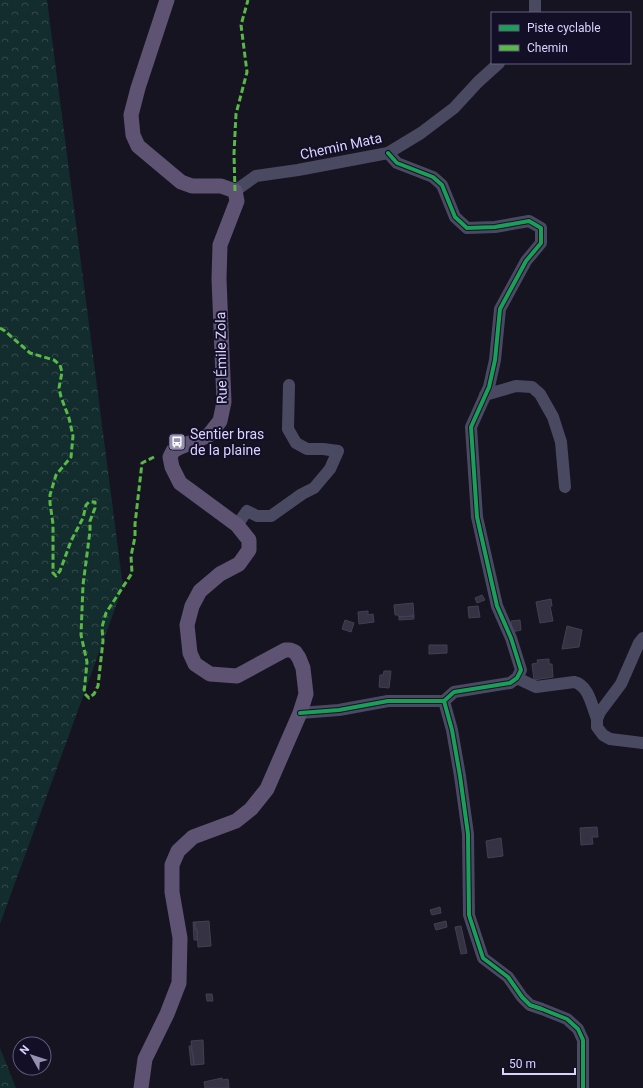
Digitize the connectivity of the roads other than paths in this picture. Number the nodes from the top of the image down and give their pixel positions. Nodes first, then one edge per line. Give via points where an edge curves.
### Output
1 (167, 0) edge
2 (535, 0) edge
3 (535, 12) edge
4 (498, 64) edge
5 (388, 153) junction
6 (235, 191) junction
7 (289, 385) dead end
8 (485, 395) junction
9 (565, 487) dead end
10 (237, 525) junction
11 (643, 638) edge
12 (517, 678) junction
13 (444, 701) junction
14 (300, 713) junction
15 (597, 719) junction
16 (643, 743) edge
17 (141, 1088) edge
18 (583, 1088) edge

1 - 6 main road via 131,115 133,134 138,146 181,182 192,186 221,186
2 - 3 street
4 - 5 street, Chemin Mata via 454,108 421,133
5 - 6 street, Chemin Mata via 256,176
5 - 8 street via 397,163 433,177 442,185 455,217 466,228 495,227 529,221 541,228 541,243 526,261 500,309 495,360
6 - 10 main road, Rue Émile Zola via 237,201 220,245 224,402 220,421 209,435 178,448 170,457 180,483
7 - 10 street via 288,429 296,443 307,449 338,451 330,469 314,488 271,516 257,516 247,511
8 - 9 street via 516,386 532,387 540,394 553,417 561,442
8 - 12 street via 472,427 477,517 498,606 521,670
10 - 14 main road, Rue Émile Zola via 249,540 249,550 239,564 220,574 200,591 192,606 187,625 190,653 195,664 210,674 237,676 285,650 295,652 303,668 306,694
11 - 15 street via 621,684
12 - 13 street via 510,683 454,692
12 - 15 street via 536,687 578,683 584,688
13 - 14 street via 388,701 338,710
13 - 18 street via 458,761 468,834 469,915 483,958 508,977 530,1005 567,1019 578,1029 583,1040
14 - 17 main road, Rue Émile Zola via 267,790 251,809 236,821 193,837 178,851 172,865 172,892 180,938 179,983 145,1059
15 - 16 street via 597,727 610,739

